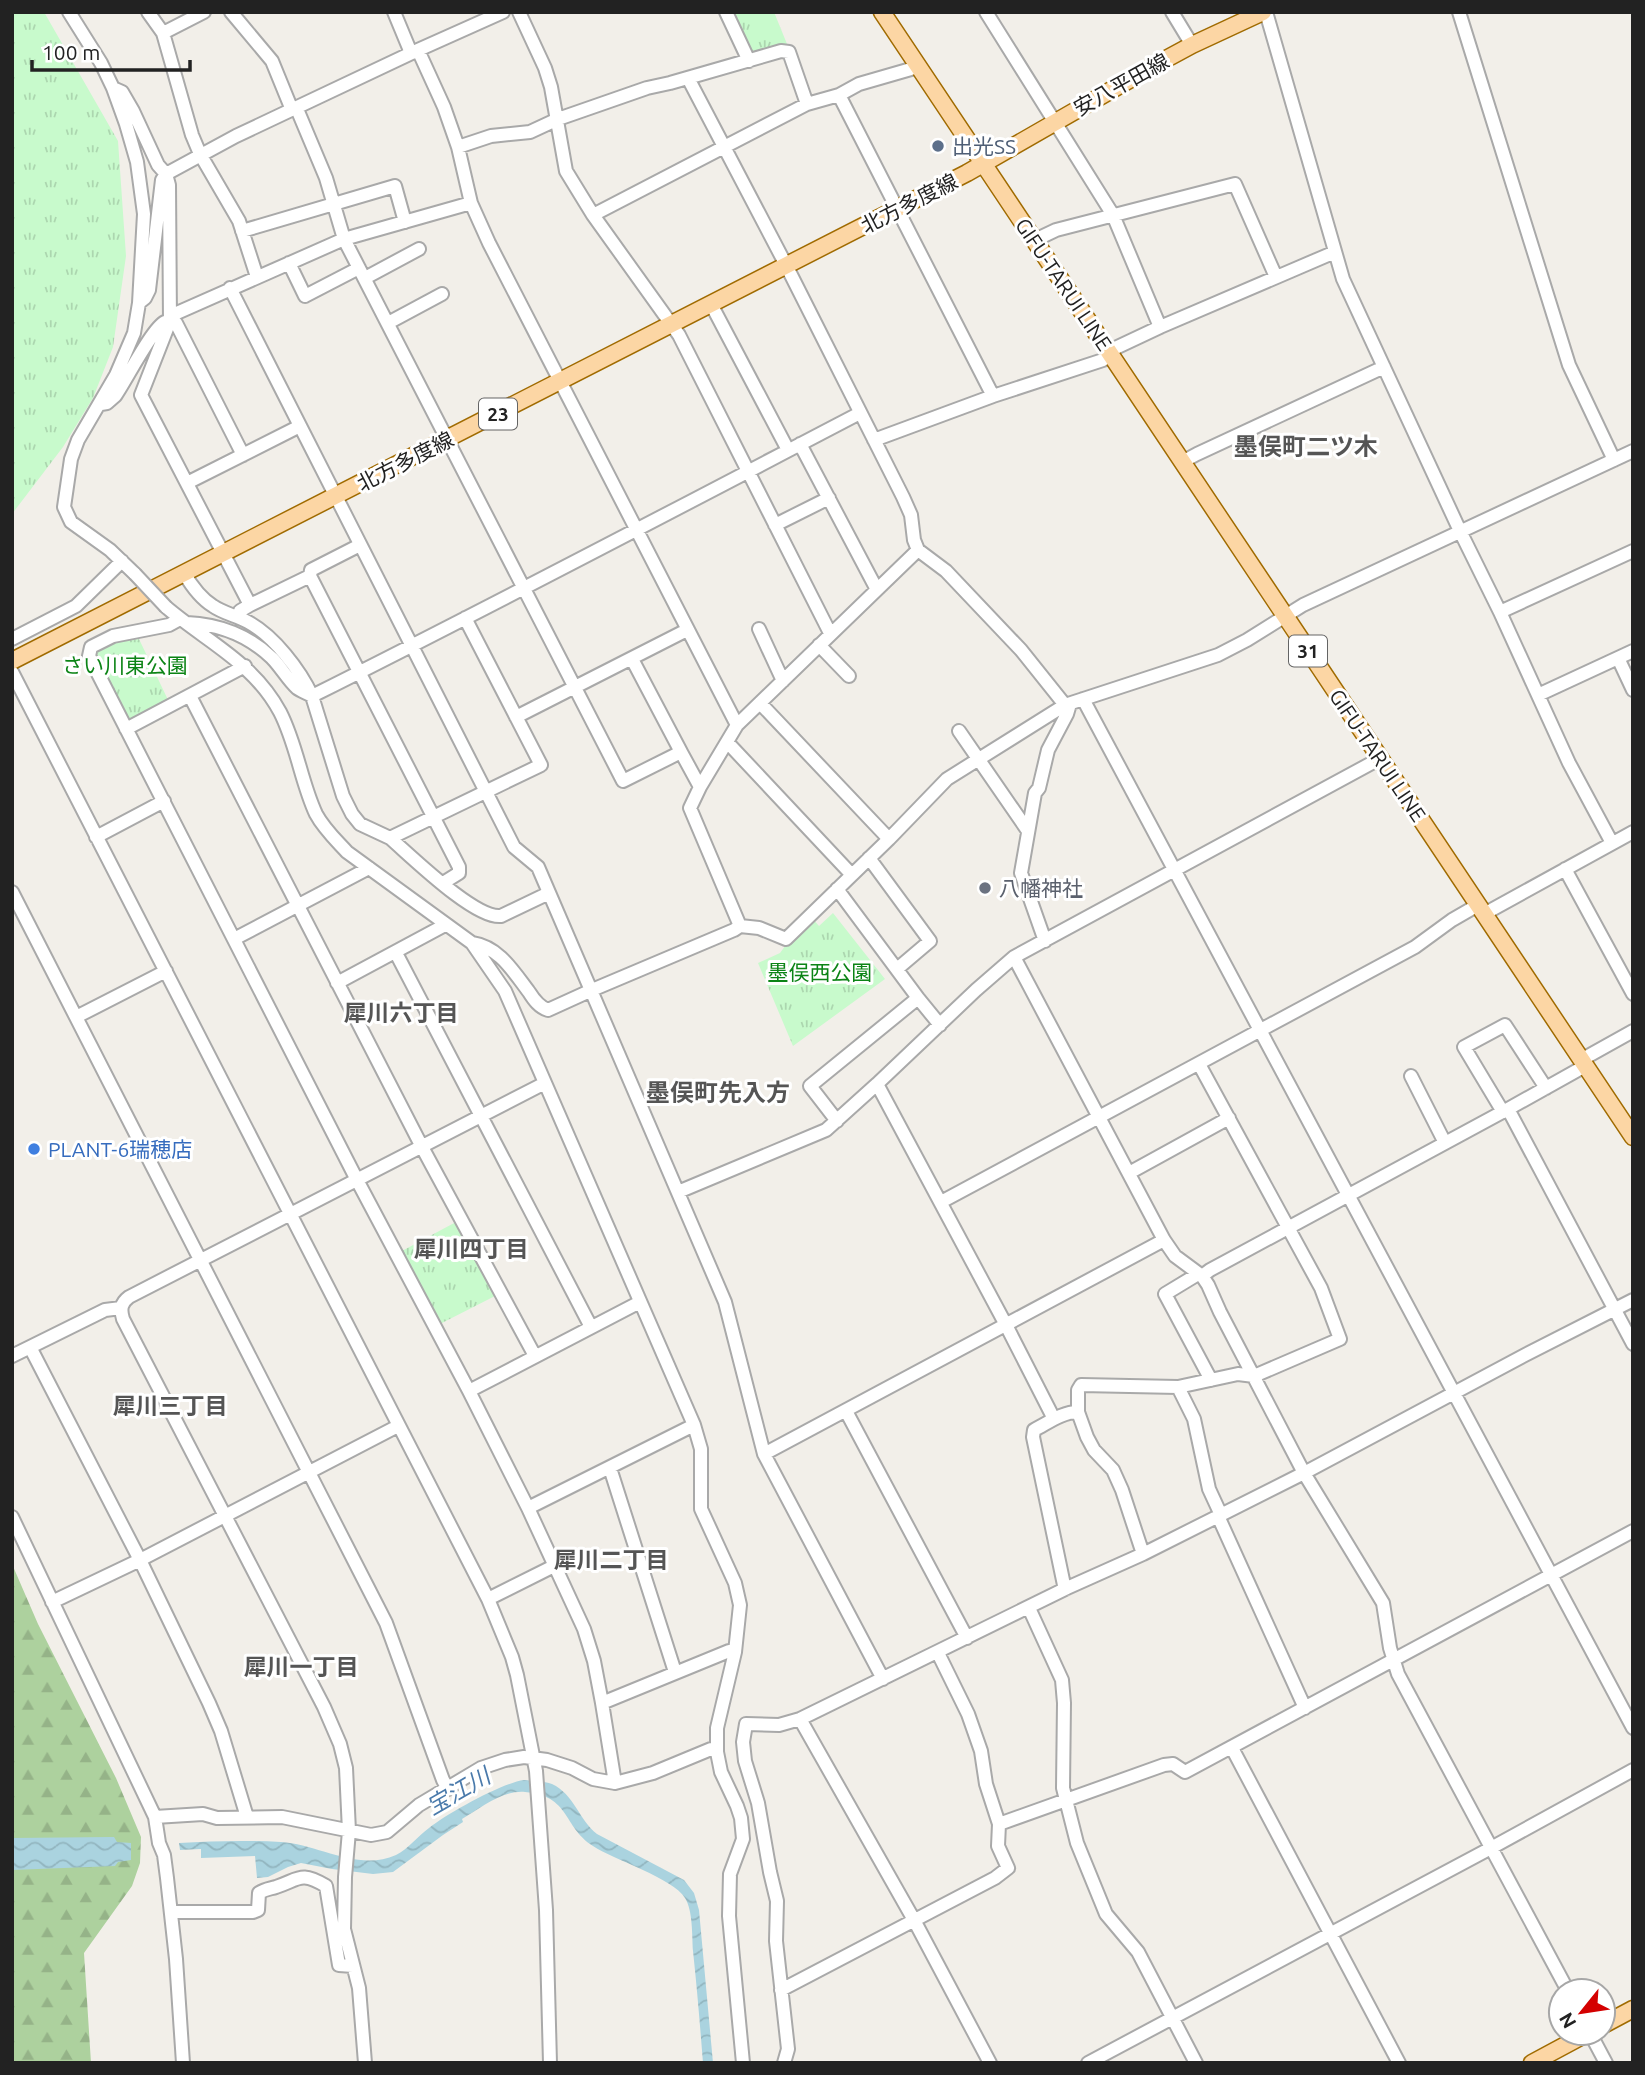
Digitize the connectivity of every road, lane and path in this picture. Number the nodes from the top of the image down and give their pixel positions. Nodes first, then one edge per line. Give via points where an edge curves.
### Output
1 (69, 12) edge
2 (148, 12) edge
3 (204, 12) edge
4 (231, 12) edge
5 (394, 12) edge
6 (503, 12) edge
7 (519, 12) edge
8 (726, 12) edge
9 (986, 12) edge
10 (1172, 12) edge
11 (1265, 12) edge
12 (1459, 12) edge
13 (883, 13) edge
14 (163, 33) junction
15 (1192, 45) junction
16 (415, 51) junction
17 (749, 61) junction
18 (918, 66) junction
19 (688, 78) junction
20 (113, 88) junction
21 (839, 94) junction
22 (807, 104) junction
23 (295, 109) junction
24 (558, 119) junction
25 (1055, 121) junction
26 (724, 146) junction
27 (458, 147) junction
28 (200, 155) junction
29 (983, 165) junction
30 (166, 174) junction
31 (471, 203) junction
32 (333, 205) junction
33 (898, 209) junction
34 (593, 215) junction
35 (1112, 215) junction
36 (405, 222) junction
37 (242, 231) junction
38 (344, 239) junction
39 (1035, 240) junction
40 (419, 249) dead end
41 (1335, 252) junction
42 (289, 263) junction
43 (787, 267) junction
44 (362, 273) junction
45 (257, 276) junction
46 (1276, 277) junction
47 (230, 288) junction
48 (442, 295) dead end
49 (139, 303) junction
50 (711, 304) junction
51 (170, 318) junction
52 (388, 323) junction
53 (671, 324) junction
54 (1160, 327) junction
55 (1110, 353) junction
56 (1384, 367) junction
57 (561, 382) junction
58 (993, 396) junction
59 (99, 404) junction
60 (860, 413) junction
61 (300, 426) junction
62 (448, 440) junction
63 (874, 440) junction
64 (794, 447) junction
65 (1633, 451) edge
66 (243, 455) junction
67 (1614, 460) junction
68 (1182, 462) junction
69 (748, 471) junction
70 (187, 483) junction
71 (335, 496) junction
72 (829, 498) junction
73 (775, 525) junction
74 (636, 529) junction
75 (1460, 531) junction
76 (360, 545) junction
77 (918, 550) junction
78 (1633, 551) edge
79 (223, 555) junction
80 (122, 561) junction
81 (184, 573) junction
82 (310, 576) junction
83 (524, 587) junction
84 (878, 589) junction
85 (250, 605) junction
86 (1500, 612) junction
87 (1284, 616) junction
88 (239, 618) junction
89 (465, 618) junction
90 (183, 621) junction
91 (759, 629) dead end
92 (687, 630) junction
93 (830, 634) junction
94 (12, 639) edge
95 (819, 645) junction
96 (412, 646) junction
97 (1633, 651) edge
98 (1618, 658) junction
99 (632, 659) junction
100 (12, 661) edge
101 (245, 666) junction
102 (12, 672) edge
103 (359, 672) junction
104 (849, 676) dead end
105 (783, 681) junction
106 (575, 686) junction
107 (1633, 690) edge
108 (190, 695) junction
109 (1538, 695) junction
110 (312, 696) junction
111 (1083, 699) junction
112 (760, 703) junction
113 (1067, 705) junction
114 (516, 716) junction
115 (737, 725) junction
116 (126, 729) junction
117 (959, 732) dead end
118 (728, 743) junction
119 (681, 752) junction
120 (1381, 758) junction
121 (978, 759) junction
122 (701, 787) junction
123 (486, 793) junction
124 (164, 801) junction
125 (434, 818) junction
126 (1028, 831) junction
127 (1633, 832) edge
128 (96, 837) junction
129 (390, 838) junction
130 (889, 839) junction
131 (1612, 844) junction
132 (869, 858) junction
133 (369, 868) junction
134 (1565, 870) junction
135 (1176, 871) junction
136 (852, 875) junction
137 (443, 883) junction
138 (838, 889) junction
139 (12, 892) edge
140 (549, 893) junction
141 (298, 906) junction
142 (1481, 909) junction
143 (446, 925) junction
144 (740, 926) junction
145 (234, 939) junction
146 (1045, 941) junction
147 (472, 943) junction
148 (396, 953) junction
149 (1014, 957) junction
150 (897, 969) junction
151 (166, 971) junction
152 (337, 983) junction
153 (592, 990) junction
154 (1633, 994) edge
155 (918, 998) junction
156 (76, 1017) junction
157 (940, 1025) junction
158 (1260, 1031) junction
159 (1633, 1031) edge
160 (1583, 1063) junction
161 (1199, 1064) junction
162 (1411, 1076) dead end
163 (545, 1083) junction
164 (877, 1084) junction
165 (1546, 1088) junction
166 (1506, 1111) junction
167 (482, 1116) junction
168 (1099, 1117) junction
169 (1229, 1118) junction
170 (837, 1121) junction
171 (1633, 1137) edge
172 (1445, 1143) junction
173 (422, 1147) junction
174 (1129, 1173) junction
175 (357, 1180) junction
176 (678, 1192) junction
177 (1348, 1195) junction
178 (941, 1202) junction
179 (289, 1215) junction
180 (1289, 1227) junction
181 (1164, 1240) junction
182 (201, 1260) junction
183 (1200, 1275) junction
184 (1633, 1300) edge
185 (640, 1302) junction
186 (121, 1308) junction
187 (1614, 1310) junction
188 (1006, 1325) junction
189 (591, 1327) junction
190 (1633, 1344) edge
191 (30, 1347) junction
192 (12, 1356) edge
193 (535, 1356) junction
194 (1254, 1376) junction
195 (1211, 1380) junction
196 (1178, 1387) junction
197 (469, 1391) junction
198 (1454, 1392) junction
199 (846, 1410) junction
200 (1078, 1412) junction
201 (1054, 1419) junction
202 (694, 1424) junction
203 (398, 1426) junction
204 (764, 1454) junction
205 (610, 1468) junction
206 (309, 1473) junction
207 (1304, 1473) junction
208 (528, 1508) junction
209 (225, 1516) junction
210 (1219, 1516) junction
211 (12, 1517) edge
212 (1633, 1531) edge
213 (1143, 1554) junction
214 (140, 1560) junction
215 (554, 1566) junction
216 (1552, 1575) junction
217 (1067, 1588) junction
218 (488, 1599) junction
219 (52, 1602) junction
220 (1029, 1608) junction
221 (967, 1638) junction
222 (735, 1652) junction
223 (938, 1653) junction
224 (1393, 1662) junction
225 (675, 1672) junction
226 (883, 1679) junction
227 (603, 1703) junction
228 (1305, 1708) junction
229 (800, 1719) junction
230 (1633, 1728) edge
231 (1232, 1748) junction
232 (717, 1752) junction
233 (533, 1758) junction
234 (1633, 1770) edge
235 (615, 1783) junction
236 (448, 1789) junction
237 (1066, 1801) junction
238 (155, 1817) junction
239 (247, 1817) junction
240 (999, 1824) junction
241 (349, 1835) junction
242 (1491, 1848) junction
243 (171, 1912) junction
244 (914, 1920) junction
245 (1330, 1933) junction
246 (353, 1966) junction
247 (1560, 1977) edge
248 (781, 1990) junction
249 (1633, 2009) edge
250 (1172, 2017) junction
251 (1617, 2018) edge
252 (1562, 2047) edge
253 (1597, 2047) edge
254 (183, 2063) edge
255 (365, 2063) edge
256 (550, 2063) edge
257 (743, 2063) edge
258 (784, 2063) edge
259 (990, 2063) edge
260 (1088, 2063) edge
261 (1196, 2063) edge
262 (1399, 2063) edge
263 (1532, 2063) edge
264 (1606, 2063) edge

1 - 20 street
2 - 14 street
3 - 14 street
4 - 23 street via 272,61
5 - 16 street
6 - 16 street
7 - 24 street via 545,68
8 - 17 street
9 - 25 street
10 - 15 street
11 - 15 main road, 安八平田線
11 - 41 street
12 - 67 street via 1569,365
13 - 18 main road, GIFU-TARUI LINE
14 - 28 street
15 - 25 main road, 安八平田線
16 - 23 street
16 - 27 street via 444,107
17 - 19 street
17 - 22 street via 789,52
18 - 21 street
18 - 29 main road, GIFU-TARUI LINE
19 - 24 street
19 - 26 street
20 - 30 street via 122,92
20 - 49 street via 126,124 144,214
21 - 22 street
21 - 33 street
22 - 26 street
23 - 28 street
23 - 32 street
24 - 27 street via 530,132 491,136
24 - 34 street via 564,165
25 - 29 main road, 安八平田線
25 - 35 street
26 - 34 street
26 - 43 street
27 - 31 street
28 - 30 street
28 - 37 street
29 - 33 main road, 北方多度線 / 23
29 - 39 main road, GIFU-TARUI LINE / 31
30 - 49 street via 149,290
30 - 51 street
31 - 36 street
31 - 57 street
32 - 36 street via 395,186
32 - 37 street
32 - 38 street
33 - 43 main road, 北方多度線 / 23
33 - 58 street
34 - 53 street
35 - 39 street
35 - 46 street via 1235,184
35 - 54 street
36 - 38 street
37 - 45 street
38 - 42 street
38 - 44 street
39 - 55 main road, GIFU-TARUI LINE / 31
40 - 44 street
41 - 46 street
41 - 56 street
42 - 44 street via 305,296
42 - 45 street
43 - 50 main road, 北方多度線 / 23
43 - 60 street
44 - 52 street
45 - 47 street
46 - 54 street
47 - 51 street
47 - 61 street
48 - 52 street
49 - 59 street via 128,347
50 - 53 main road, 北方多度線 / 23
50 - 64 street
51 - 59 street via 154,333 115,396
51 - 66 street
51 - 70 street via 141,396
52 - 62 street
53 - 57 main road, 北方多度線 / 23
53 - 69 street
54 - 55 street
55 - 58 street via 1088,365
55 - 68 main road, GIFU-TARUI LINE / 31
56 - 68 street
56 - 75 street
57 - 62 main road, 北方多度線 / 23
57 - 74 street
58 - 63 street
59 - 80 street via 71,459 64,507 71,522
60 - 63 street
60 - 64 street
61 - 66 street
61 - 71 street
62 - 71 main road, 北方多度線 / 23
62 - 83 street
63 - 77 street via 911,516
64 - 69 street
64 - 72 street
65 - 67 street
66 - 70 street
67 - 75 street
68 - 87 main road, GIFU-TARUI LINE / 31
69 - 73 street
69 - 74 street
70 - 79 street
71 - 76 street
71 - 79 main road, 北方多度線 / 23
72 - 73 street
72 - 84 street
73 - 93 street
74 - 83 street
74 - 92 street
75 - 86 street
75 - 87 street
76 - 82 street via 311,570
76 - 96 street
77 - 84 street
77 - 113 street via 947,571
78 - 86 street
79 - 81 main road, 北方多度線 / 23
79 - 85 street
80 - 90 street, bridge
80 - 94 street via 76,606
81 - 88 street via 212,606
81 - 100 main road, 北方多度線 / 23
82 - 85 street
82 - 103 street
83 - 89 street
83 - 106 street
84 - 93 street
85 - 88 street via 240,611
86 - 109 street
87 - 111 street via 1218,655
87 - 120 main road, GIFU-TARUI LINE / 31
88 - 110 street via 281,649
89 - 96 street
89 - 114 street
90 - 101 street
90 - 110 street via 233,632 251,642
90 - 116 street via 113,636 91,647 89,656
91 - 105 street
92 - 99 street
92 - 115 street
93 - 95 street
95 - 104 street
95 - 105 street
96 - 103 street
96 - 123 street
97 - 98 street
98 - 107 street
98 - 109 street
99 - 106 street
99 - 119 street
101 - 108 street
101 - 133 street via 280,713 317,815 329,834
102 - 128 street
103 - 110 street
103 - 125 street
105 - 112 street
106 - 114 street
106 - 119 street via 623,781
108 - 116 street
108 - 141 street
109 - 131 street
110 - 129 street via 342,796 360,824
111 - 113 street
111 - 135 street
112 - 115 street
112 - 130 street
113 - 121 street
113 - 126 street via 1067,714 1048,750
114 - 123 street via 541,765
115 - 118 street
116 - 124 street
117 - 121 street
118 - 122 street
118 - 136 street
119 - 122 street
120 - 135 street
120 - 142 main road, GIFU-TARUI LINE / 31
121 - 126 street
121 - 130 street via 947,779
122 - 144 street via 690,808
123 - 125 street
123 - 140 street via 513,847 538,867
124 - 128 street
124 - 145 street
125 - 129 street
125 - 137 street via 460,867 459,873
126 - 146 street via 1021,873
127 - 131 street
128 - 151 street
129 - 137 street
130 - 132 street
131 - 134 street
132 - 136 street
132 - 150 street via 930,941
133 - 141 street
133 - 143 street
134 - 142 street
134 - 154 street
135 - 146 street
135 - 158 street
136 - 138 street
137 - 140 street via 466,903 494,917
138 - 144 street via 786,939
138 - 150 street
139 - 156 street
140 - 153 street
141 - 145 street
141 - 152 street
142 - 158 street via 1452,920 1415,947
142 - 160 main road, GIFU-TARUI LINE / 31
143 - 147 street
143 - 148 street
144 - 153 street
145 - 175 street
146 - 149 street
147 - 153 street via 496,952 548,1010
147 - 163 street via 505,991
148 - 152 street
148 - 167 street
149 - 157 street
149 - 168 street
150 - 155 street
151 - 156 street
151 - 179 street
152 - 173 street
153 - 176 street
155 - 157 street
155 - 170 street via 810,1086
156 - 182 street
157 - 164 street
158 - 161 street
158 - 177 street
159 - 160 street
160 - 165 street
160 - 171 main road, GIFU-TARUI LINE / 31
161 - 168 street
161 - 169 street
162 - 172 street
163 - 167 street
163 - 185 street
164 - 170 street
164 - 178 street
165 - 166 street
165 - 166 street via 1505,1025 1464,1047
166 - 172 street
166 - 187 street
167 - 173 street
167 - 189 street
168 - 174 street
168 - 178 street
169 - 174 street
169 - 180 street
170 - 176 street via 827,1130
172 - 177 street
173 - 175 street
173 - 193 street
174 - 181 street
175 - 179 street
175 - 197 street
176 - 204 street via 725,1302
177 - 180 street
177 - 198 street
178 - 188 street
179 - 182 street
179 - 203 street
180 - 183 street
180 - 194 street via 1321,1288 1340,1339
181 - 183 street via 1175,1256
181 - 188 street
182 - 186 street via 129,1297
182 - 206 street
183 - 194 street
183 - 195 street via 1166,1294
184 - 187 street
185 - 189 street
185 - 202 street
186 - 191 street via 105,1310
186 - 209 street
187 - 190 street
187 - 198 street
188 - 199 street
188 - 201 street
189 - 193 street
191 - 192 street
191 - 214 street
193 - 197 street
194 - 195 street
194 - 207 street
195 - 196 street
196 - 200 street via 1081,1385
196 - 210 street via 1194,1419
197 - 208 street
198 - 207 street
198 - 216 street
199 - 204 street
199 - 221 street
200 - 201 street
200 - 213 street via 1094,1450 1113,1469
201 - 217 street via 1034,1430 1033,1437
202 - 205 street
202 - 222 street via 701,1449 701,1509 735,1583 740,1605
203 - 206 street
203 - 218 street
204 - 226 street
205 - 208 street
205 - 225 street
206 - 209 street
206 - 236 street via 386,1623
207 - 210 street
207 - 224 street via 1383,1603
208 - 215 street
209 - 214 street
209 - 241 street via 340,1744 346,1768
210 - 213 street
210 - 228 street
211 - 219 street
212 - 216 street
213 - 217 street
214 - 219 street
214 - 239 street via 220,1731
215 - 218 street
215 - 227 street via 584,1629
216 - 224 street
216 - 230 street
217 - 220 street
218 - 233 street via 517,1675
219 - 238 street
220 - 221 street
220 - 237 street via 1062,1680
221 - 223 street
222 - 225 street
222 - 232 street via 717,1728
223 - 226 street
223 - 240 street via 968,1714
224 - 228 street
224 - 242 street
225 - 227 street
226 - 229 street
227 - 235 street
228 - 231 street
229 - 244 street
229 - 248 street via 779,1726 746,1724 743,1742 777,1900
231 - 237 street via 1185,1772 1173,1764 1164,1765
231 - 245 street
232 - 235 street via 711,1749
232 - 257 street via 741,1818 743,1839 730,1874 729,1916
233 - 235 street
233 - 236 street via 481,1768
233 - 256 street via 546,1910
234 - 242 street
236 - 241 street via 419,1805 387,1832
237 - 240 street
237 - 250 street via 1077,1843 1106,1914 1138,1952
238 - 239 street
238 - 243 street
239 - 241 street via 282,1816
240 - 244 street via 999,1846 1008,1868
241 - 246 street via 344,1929
242 - 245 street
242 - 247 street
243 - 246 street via 253,1912 258,1910 263,1889 295,1878 315,1880 326,1886 339,1965
243 - 254 street
244 - 248 street
244 - 259 street
245 - 250 street
245 - 262 street
246 - 255 street
248 - 258 street via 788,2049
249 - 251 main road
250 - 260 street
250 - 261 street
252 - 263 main road
253 - 264 street

